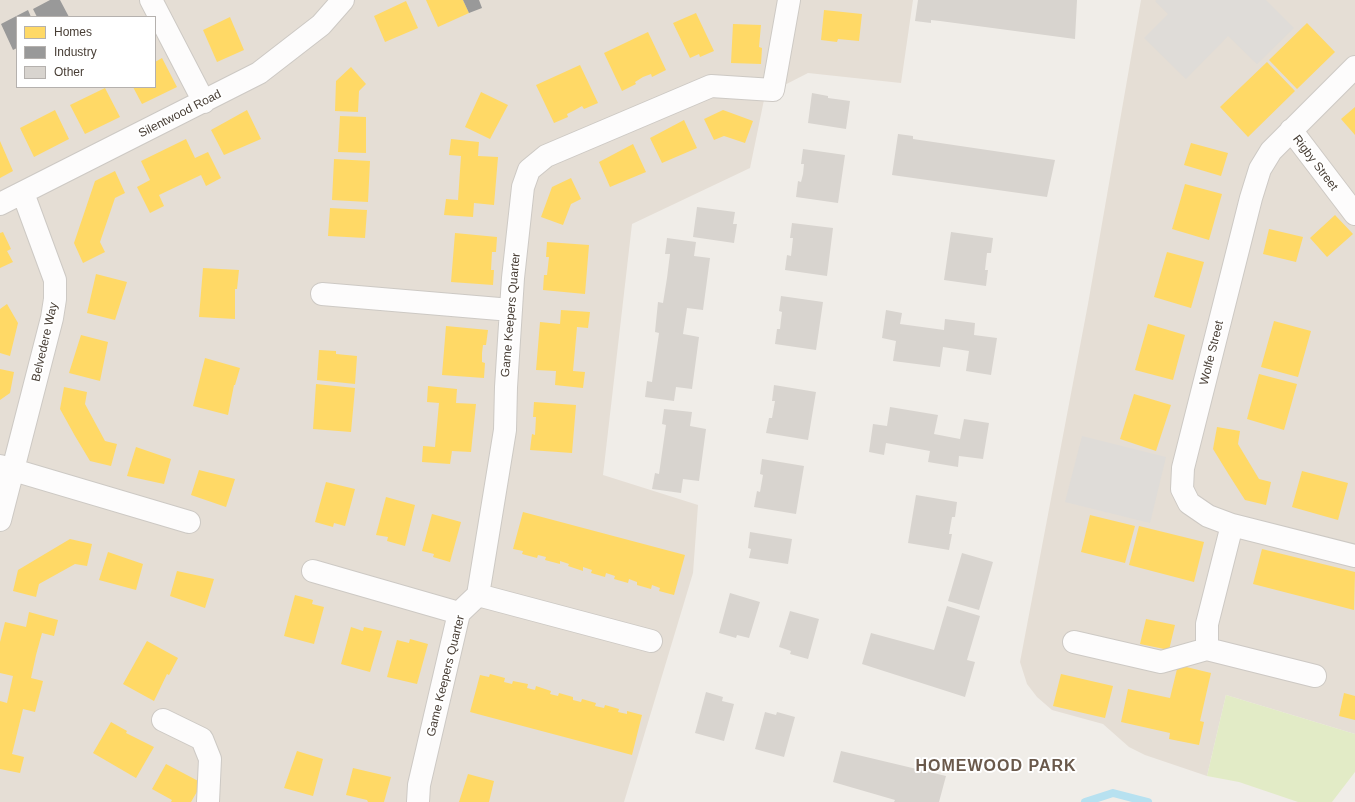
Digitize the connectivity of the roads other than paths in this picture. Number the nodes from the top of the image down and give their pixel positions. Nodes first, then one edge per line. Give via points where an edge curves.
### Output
1 (151, 0) edge
2 (343, 0) edge
3 (789, 0) edge
4 (1355, 67) edge
5 (204, 102) junction
6 (1290, 130) junction
7 (23, 193) junction
8 (0, 204) edge
9 (1355, 214) edge
10 (322, 294) dead end
11 (511, 310) junction
12 (7, 468) edge
13 (0, 520) edge
14 (190, 522) dead end
15 (1232, 525) junction
16 (1355, 556) edge
17 (313, 571) dead end
18 (478, 595) junction
19 (459, 613) junction
20 (651, 641) dead end
21 (1074, 642) dead end
22 (1207, 649) junction
23 (1316, 676) dead end
24 (163, 720) dead end
25 (208, 802) edge
26 (418, 802) edge

1 - 5 street
2 - 5 street, Silentwood Road via 321,25 259,73
3 - 11 street, Game Keepers Quarter via 773,90 711,86 546,156 529,170 523,187
4 - 6 street, Wolfe Street
5 - 7 street, Silentwood Road
6 - 9 street, Rigby Street
6 - 15 street, Wolfe Street via 1271,151 1260,169 1253,191 1183,468 1182,489 1189,503 1208,516
7 - 8 street, Silentwood Road
7 - 12 street, Belvedere Way via 55,280 55,299 52,318
10 - 11 street
11 - 18 street, Game Keepers Quarter via 505,430
12 - 13 street, Belvedere Way
12 - 14 street
15 - 16 street, Wolfe Street
15 - 22 street via 1207,624
17 - 19 street
18 - 19 street, Game Keepers Quarter
18 - 20 street
19 - 26 street, Game Keepers Quarter via 419,785
21 - 22 street via 1161,662
22 - 23 street
24 - 25 street via 202,739 210,759

